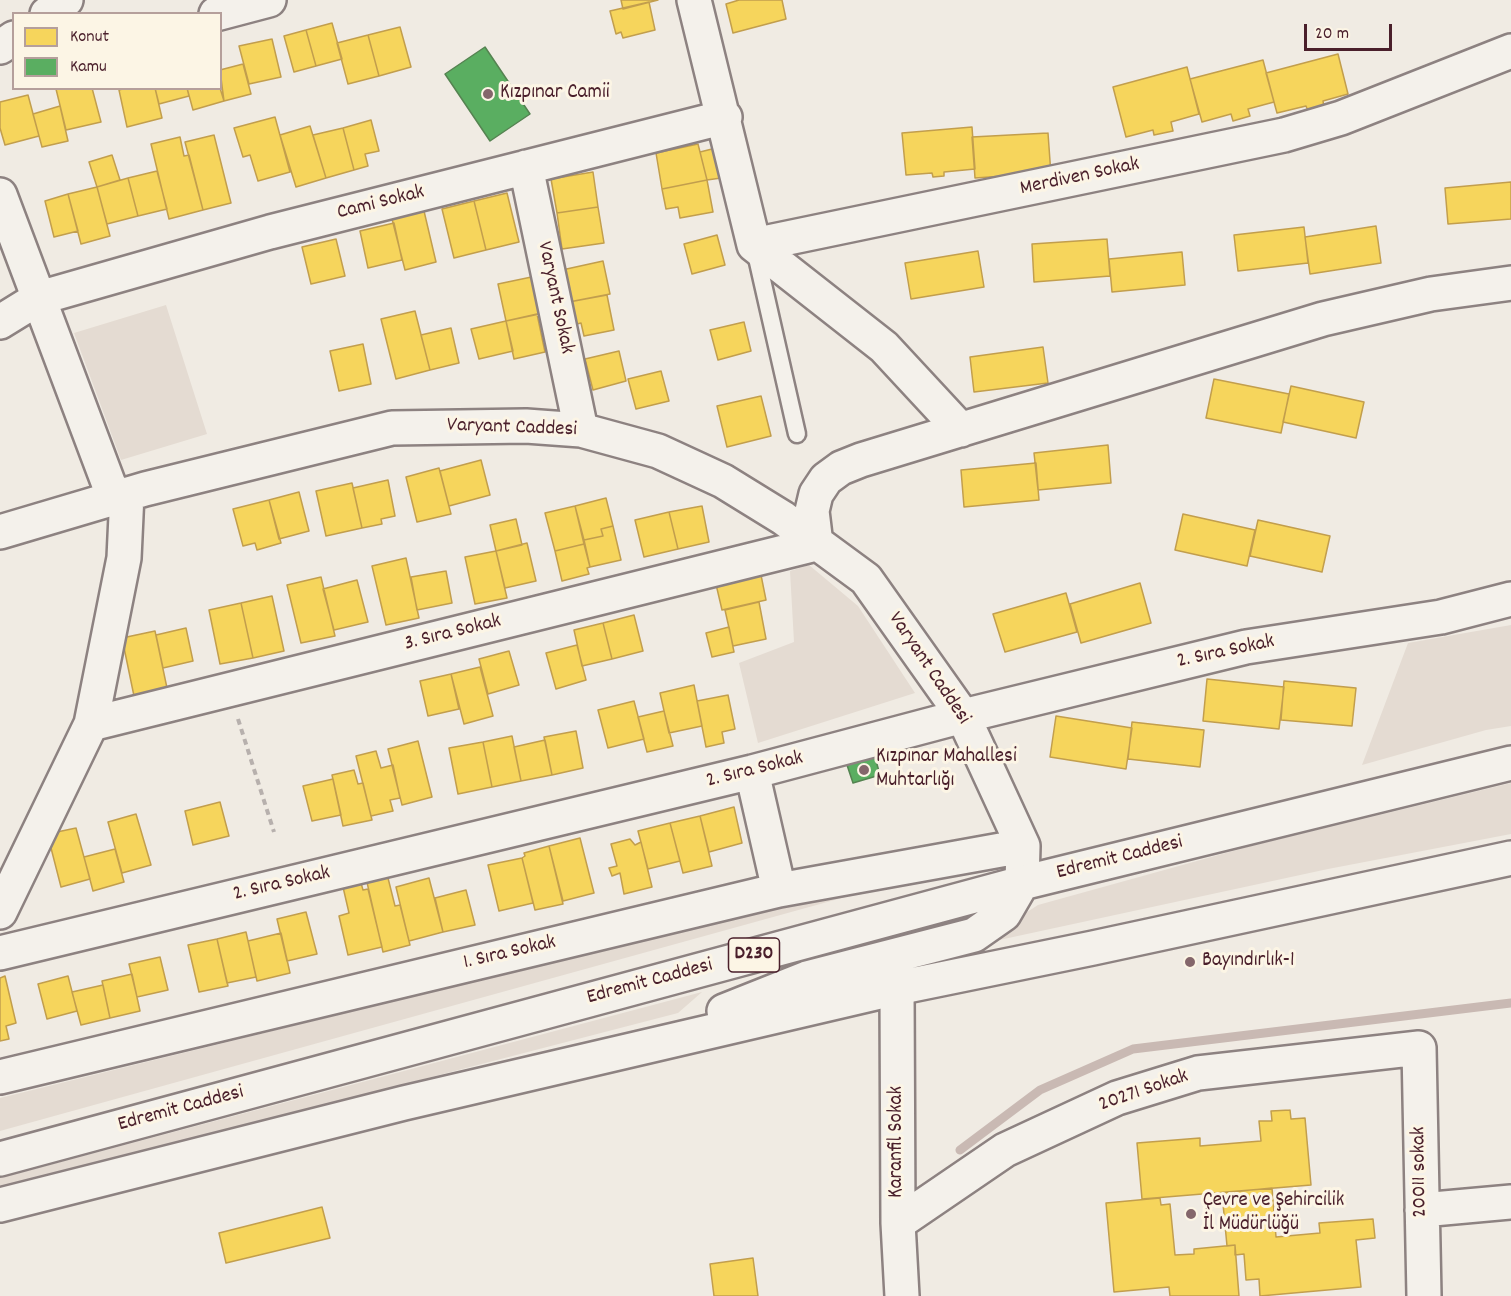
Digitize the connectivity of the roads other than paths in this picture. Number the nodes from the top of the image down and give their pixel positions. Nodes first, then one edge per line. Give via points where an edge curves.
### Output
1 (66, 0) edge
2 (269, 0) edge
3 (694, 0) edge
4 (50, 12) edge
5 (222, 12) edge
6 (1511, 51) edge
7 (725, 117) junction
8 (526, 167) junction
9 (0, 195) edge
10 (754, 245) junction
11 (1511, 283) edge
12 (39, 298) junction
13 (0, 322) edge
14 (581, 430) junction
15 (961, 430) junction
16 (797, 434) dead end
17 (120, 496) junction
18 (0, 532) edge
19 (816, 544) junction
20 (1511, 599) edge
21 (963, 716) junction
22 (91, 724) junction
23 (1511, 762) edge
24 (752, 772) junction
25 (1023, 846) junction
26 (1511, 858) edge
27 (1022, 883) junction
28 (779, 890) junction
29 (0, 912) edge
30 (0, 953) edge
31 (897, 988) junction
32 (1419, 1048) joint
33 (625, 1051) junction
34 (0, 1077) edge
35 (0, 1159) edge
36 (1511, 1202) edge
37 (0, 1205) edge
38 (1422, 1210) junction
39 (898, 1223) junction
40 (902, 1296) edge
41 (1424, 1296) edge

1 - 4 main road
2 - 5 main road
3 - 7 main road
6 - 10 main road, Merdiven Sokak via 1401,96 1284,135
7 - 8 main road, Cami Sokak
7 - 10 main road
8 - 12 main road, Cami Sokak via 270,232
8 - 14 main road, Varyant Sokak
9 - 12 main road
10 - 15 main road via 884,347
10 - 16 lane
11 - 15 main road via 1431,294 1323,319
12 - 13 main road, Cami Sokak
12 - 17 main road
14 - 17 main road, Varyant Caddesi via 526,426 392,428
14 - 19 main road, Varyant Caddesi via 658,451 723,480
15 - 19 main road via 861,460 826,479 816,494 812,511
17 - 18 main road, Varyant Caddesi
17 - 22 main road via 124,558
19 - 21 main road, Varyant Caddesi via 866,579
19 - 22 main road, 3. Sıra Sokak
20 - 21 main road, 2. Sıra Sokak via 1441,617 1246,646
21 - 24 main road, 2. Sıra Sokak
21 - 25 main road, Varyant Caddesi
22 - 29 main road
23 - 27 main road, Edremit Caddesi / D230
24 - 28 main road
24 - 30 main road, 2. Sıra Sokak
25 - 27 main road, Varyant Caddesi
25 - 28 main road, 1. Sıra Sokak
26 - 31 main road
27 - 33 main road via 1004,914 974,935 807,978
27 - 35 main road, Edremit Caddesi / D230
28 - 34 main road, 1. Sıra Sokak
31 - 33 main road
31 - 39 main road, Karanfil Sokak
32 - 38 main road, 20011 sokak
32 - 39 main road, 20271 Sokak via 1198,1073 1117,1098 1005,1150
33 - 37 main road via 404,1102
36 - 38 main road
38 - 41 main road, 20011 sokak
39 - 40 main road, Karanfil Sokak

